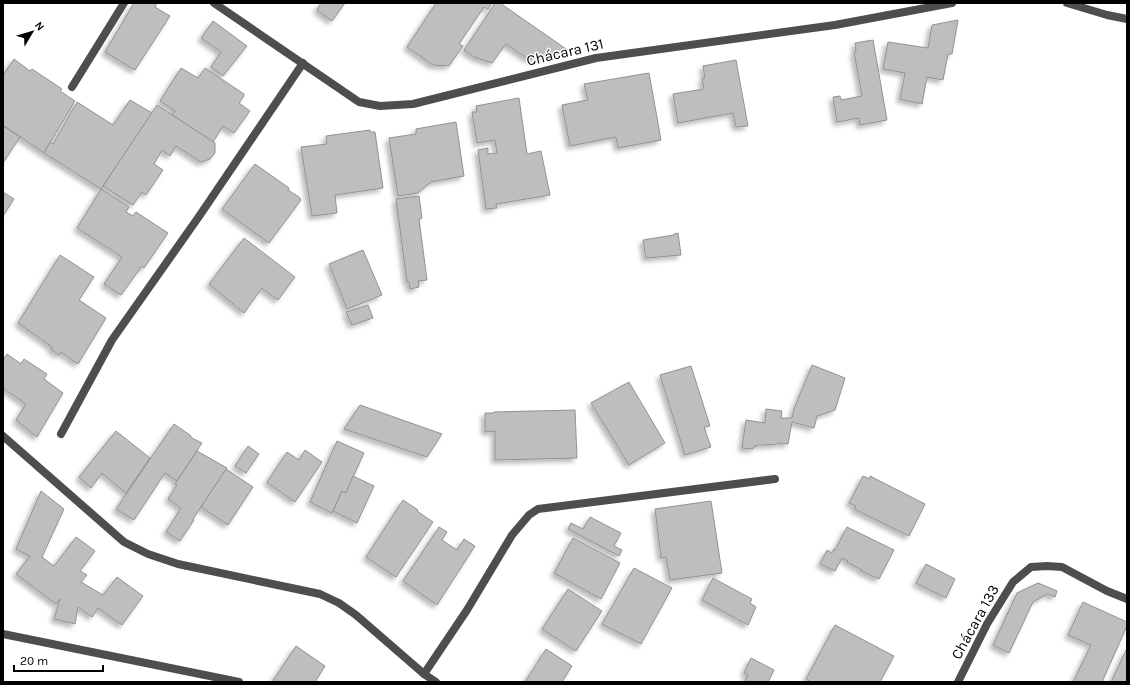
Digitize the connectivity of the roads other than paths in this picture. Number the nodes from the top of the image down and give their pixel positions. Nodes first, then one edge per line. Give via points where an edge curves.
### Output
1 (124, 3) edge
2 (214, 3) edge
3 (952, 3) edge
4 (1067, 3) edge
5 (1127, 19) edge
6 (303, 62) junction
7 (72, 87) dead end
8 (60, 434) dead end
9 (3, 436) edge
10 (775, 479) dead end
11 (1127, 599) edge
12 (3, 634) edge
13 (424, 674) junction
14 (239, 682) edge
15 (436, 682) edge
16 (958, 682) edge

1 - 7 street
2 - 6 street, Chácara 131
3 - 6 street, Chácara 131 via 835,25 596,58 413,104 380,106 359,102
4 - 5 street
6 - 8 street via 112,340
9 - 13 street via 124,542 148,554 178,564 320,594 356,615
10 - 13 street via 538,509 529,515 512,536
11 - 16 street, Chácara 133 via 1062,567 1031,566 1013,582 987,624
12 - 14 street
13 - 15 street

